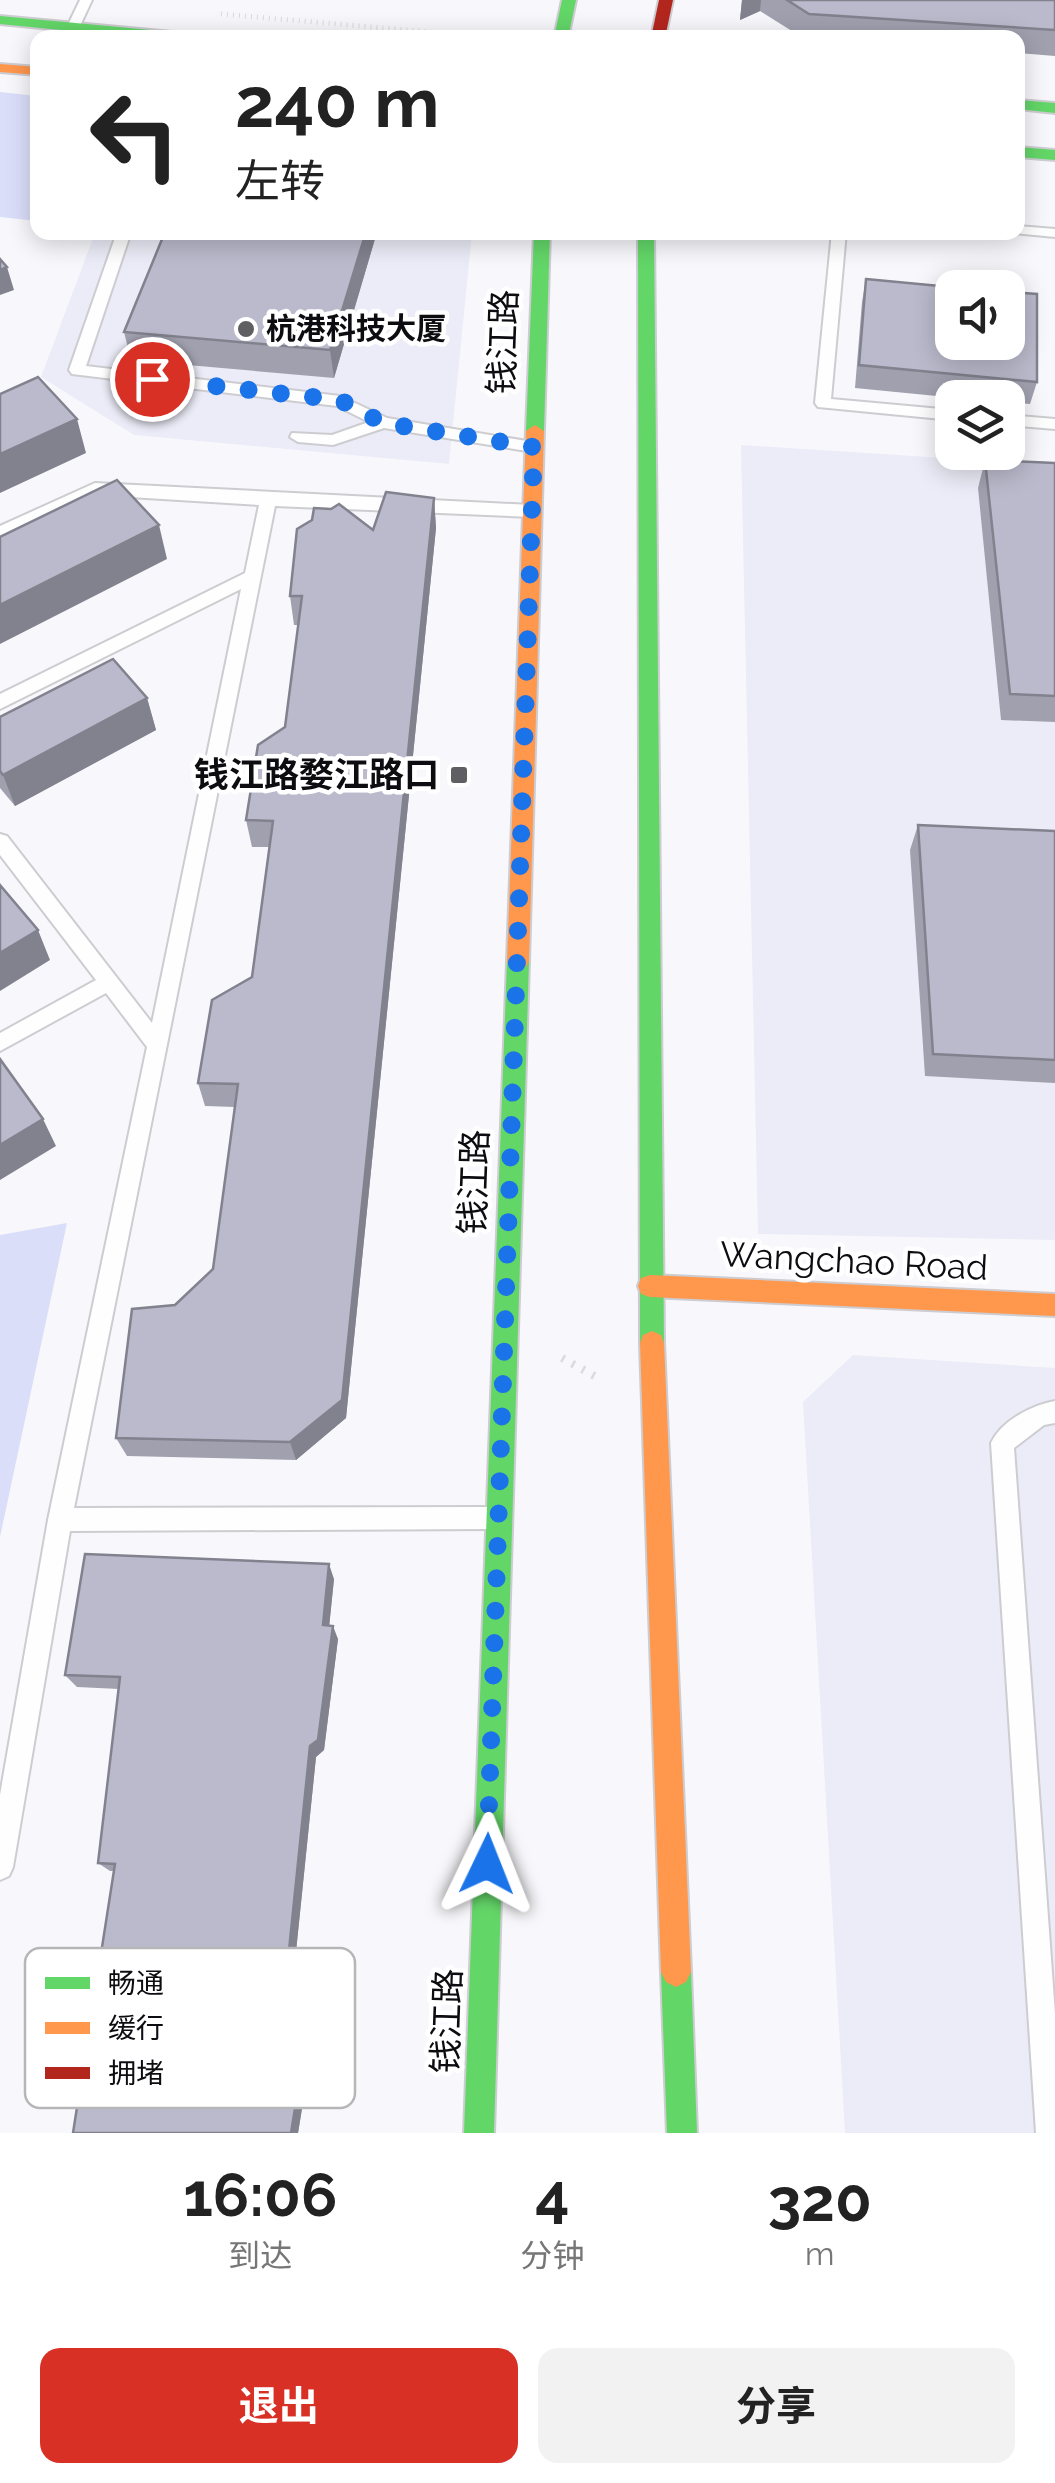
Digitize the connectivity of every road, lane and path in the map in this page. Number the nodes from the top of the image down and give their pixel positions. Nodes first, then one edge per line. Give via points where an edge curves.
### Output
1 (86, 0) edge
2 (568, 0) edge
3 (666, 0) edge
4 (218, 14) dead end
5 (0, 20) edge
6 (73, 27) junction
7 (106, 30) edge
8 (405, 30) edge
9 (562, 30) edge
10 (660, 30) edge
11 (0, 68) edge
12 (30, 71) edge
13 (1025, 106) edge
14 (1055, 108) edge
15 (1025, 153) edge
16 (1055, 155) edge
17 (1025, 231) edge
18 (1055, 233) edge
19 (121, 240) edge
20 (542, 240) edge
21 (646, 240) edge
22 (838, 240) edge
23 (935, 413) edge
24 (1025, 421) edge
25 (383, 423) junction
26 (1055, 424) edge
27 (298, 438) dead end
28 (534, 447) junction
29 (268, 500) junction
30 (531, 511) junction
31 (0, 534) edge
32 (252, 576) junction
33 (0, 702) edge
34 (0, 841) edge
35 (109, 982) junction
36 (0, 1043) edge
37 (156, 1044) junction
38 (650, 1286) junction
39 (1055, 1306) edge
40 (562, 1358) dead end
41 (604, 1381) dead end
42 (1055, 1412) edge
43 (498, 1518) junction
44 (60, 1520) junction
45 (0, 1867) edge
46 (1048, 2015) edge
47 (478, 2133) edge
48 (682, 2133) edge
49 (1050, 2133) edge

1 - 6 lane
2 - 9 main road
3 - 10 main road
4 - 8 path
5 - 6 main road
6 - 7 main road
11 - 12 main road
13 - 14 main road
15 - 16 main road
17 - 18 lane
19 - 25 lane via 77,370 340,400
20 - 28 main road, 钱江路
21 - 38 main road
22 - 23 lane via 823,403
24 - 26 lane
25 - 27 lane via 333,440
25 - 28 lane
28 - 30 main road, 钱江路
29 - 30 lane
29 - 31 lane via 95,489
29 - 32 lane
30 - 43 main road, 钱江路
32 - 33 lane
32 - 37 lane
34 - 35 lane
35 - 36 lane
35 - 37 lane
37 - 44 lane
38 - 39 main road, Wangchao Road
38 - 48 main road
40 - 41 path
42 - 46 lane via 1002,1443
43 - 44 lane
43 - 47 main road, 钱江路
44 - 45 lane
46 - 49 lane

